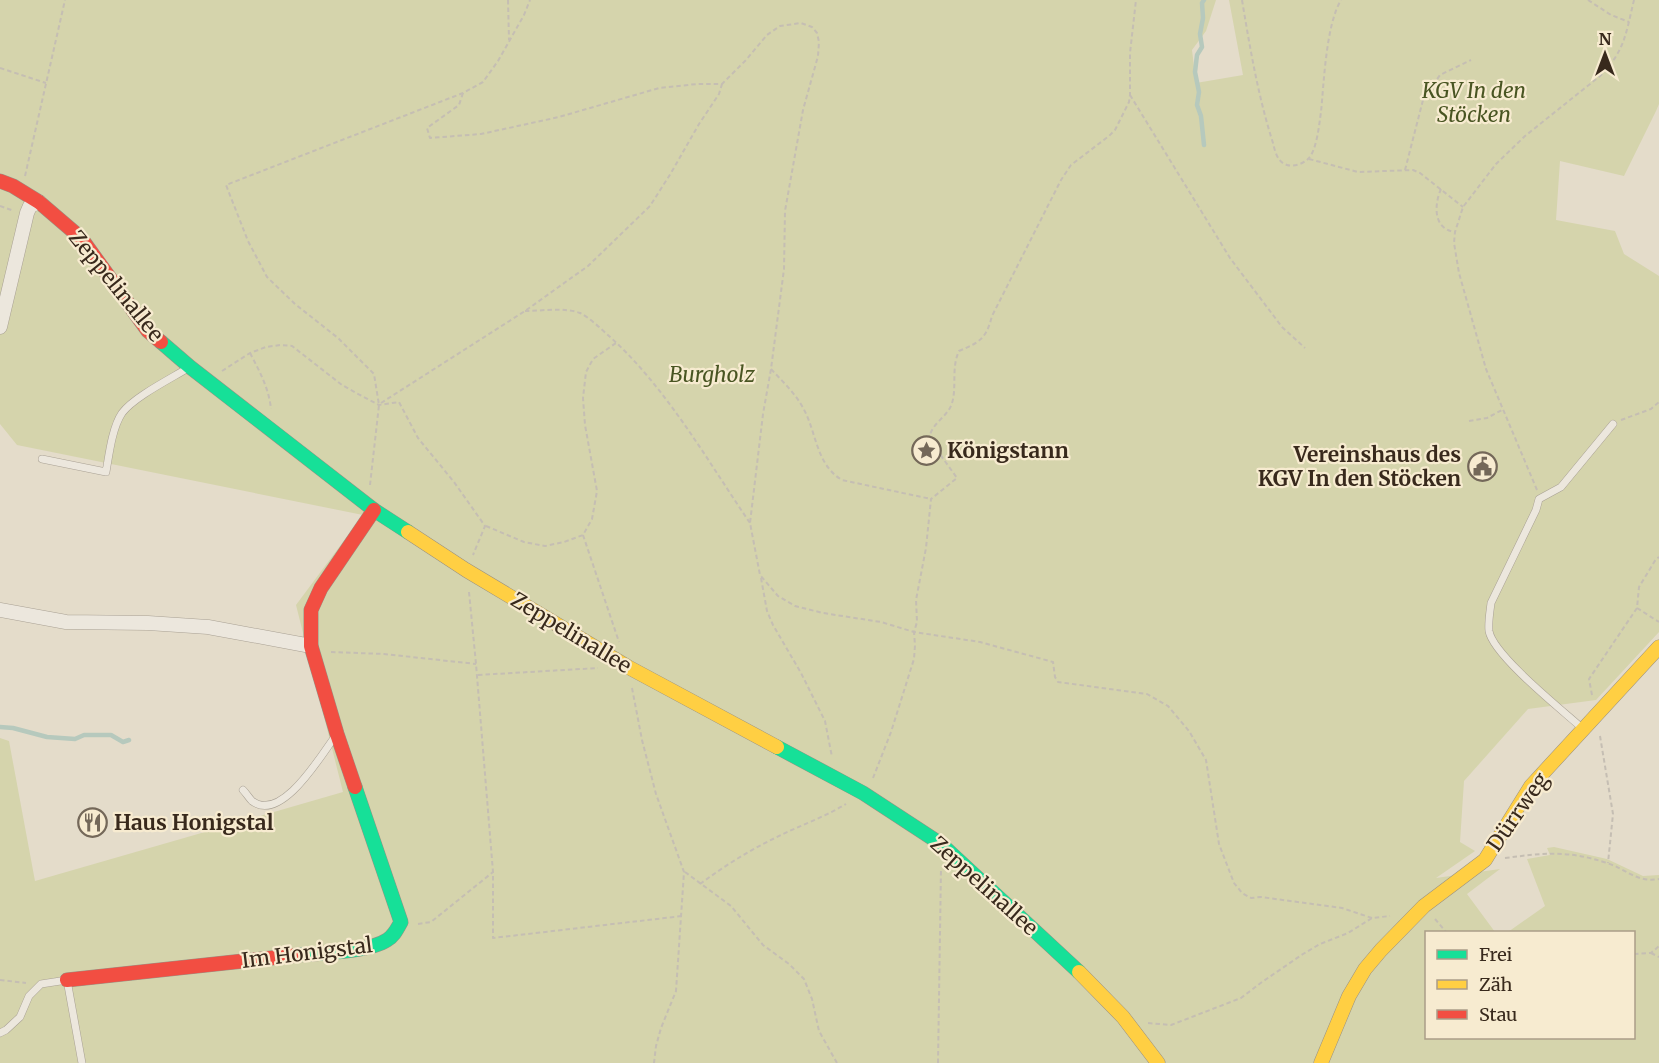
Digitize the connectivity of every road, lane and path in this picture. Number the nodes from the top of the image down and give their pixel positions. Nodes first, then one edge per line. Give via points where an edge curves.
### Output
1 (65, 0) edge
2 (508, 0) edge
3 (530, 0) edge
4 (1136, 0) edge
5 (1242, 0) edge
6 (1341, 0) edge
7 (1588, 0) edge
8 (1634, 0) edge
9 (1629, 22) junction
10 (509, 40) junction
11 (1471, 60) dead end
12 (0, 68) edge
13 (46, 83) junction
14 (722, 84) junction
15 (463, 93) junction
16 (1130, 95) junction
17 (1309, 159) junction
18 (1405, 170) junction
19 (0, 181) edge
20 (1441, 189) junction
21 (22, 191) junction
22 (39, 202) junction
23 (0, 206) edge
24 (1463, 207) junction
25 (17, 211) dead end
26 (1455, 232) junction
27 (525, 311) junction
28 (0, 327) edge
29 (616, 343) junction
30 (1305, 348) dead end
31 (250, 353) junction
32 (190, 367) junction
33 (771, 369) junction
34 (212, 384) junction
35 (1659, 402) edge
36 (379, 405) junction
37 (1502, 410) junction
38 (1469, 421) dead end
39 (1613, 424) joint
40 (265, 426) junction
41 (42, 459) dead end
42 (370, 488) dead end
43 (931, 499) junction
44 (1539, 499) junction
45 (374, 510) junction
46 (750, 523) junction
47 (485, 526) junction
48 (583, 535) junction
49 (1659, 557) edge
50 (466, 570) junction
51 (760, 575) junction
52 (469, 593) dead end
53 (1637, 608) junction
54 (0, 610) edge
55 (1659, 622) edge
56 (914, 632) junction
57 (311, 646) junction
58 (620, 646) dead end
59 (1659, 647) edge
60 (476, 664) junction
61 (628, 667) junction
62 (604, 668) dead end
63 (477, 675) junction
64 (1597, 717) junction
65 (1584, 729) junction
66 (337, 734) junction
67 (834, 778) junction
68 (243, 790) dead end
69 (862, 793) junction
70 (1485, 860) junction
71 (1608, 863) junction
72 (941, 867) dead end
73 (493, 872) junction
74 (684, 872) junction
75 (1659, 879) edge
76 (700, 884) junction
77 (682, 916) junction
78 (1372, 918) junction
79 (401, 922) junction
80 (1406, 924) junction
81 (1659, 946) edge
82 (1651, 953) junction
83 (1635, 954) edge
84 (1659, 957) edge
85 (0, 980) edge
86 (67, 980) junction
87 (41, 984) junction
88 (1123, 1017) junction
89 (0, 1033) edge
90 (82, 1063) edge
91 (654, 1063) edge
92 (837, 1063) edge
93 (938, 1063) edge
94 (1158, 1063) edge
95 (1321, 1063) edge

1 - 13 path
2 - 10 path
3 - 10 path
4 - 16 path
5 - 17 path via 1264,116 1276,155 1289,166
6 - 17 path via 1330,37 1319,129
7 - 9 path
8 - 9 path
9 - 24 path via 1611,65 1509,150
10 - 15 path via 483,82
11 - 18 path via 1440,75 1423,100
12 - 13 path
13 - 21 path
14 - 15 path via 659,88 559,117 481,134 430,138 427,128 459,105
14 - 27 path via 650,206 588,266
14 - 33 path via 780,26 801,23 818,33 818,56 803,110 785,211 784,269
15 - 36 path via 226,185 267,277 374,374
16 - 30 path via 1230,258 1282,327
16 - 43 path via 1115,130 1071,165 1061,180 992,316 988,332 976,344 959,351 955,358 952,405 930,431 929,439 957,478
17 - 18 path via 1358,172
18 - 20 path via 1420,173
19 - 21 street, Zeppelinallee
20 - 24 path
20 - 26 path via 1436,209 1438,220 1445,229
21 - 22 street, Zeppelinallee
22 - 28 street via 30,206 27,213
22 - 32 street, Zeppelinallee via 81,238 148,331
23 - 25 path
24 - 26 path
26 - 37 path via 1464,295
27 - 29 path via 580,313
27 - 36 path
29 - 46 path via 641,367 675,412
29 - 48 path via 593,359 586,372 585,425 597,491 592,519
31 - 34 path via 224,369
31 - 36 path via 266,347 292,346 342,384
31 - 40 path via 269,393 272,409
32 - 34 street, Zeppelinallee
32 - 41 lane via 135,400 122,414 111,441 106,472
33 - 43 path via 803,407 832,474 842,480
33 - 46 path
34 - 40 street, Zeppelinallee
35 - 39 path
36 - 42 path
36 - 47 path via 399,402 418,438
37 - 38 path
37 - 44 path
39 - 44 lane via 1561,487
40 - 45 street, Zeppelinallee
43 - 56 path
44 - 65 lane via 1491,603 1489,632 1508,660
45 - 50 street, Zeppelinallee
45 - 57 street via 321,588 311,610
46 - 51 path
47 - 48 path via 545,546
47 - 50 path
48 - 58 path
49 - 53 path via 1639,587
50 - 61 street, Zeppelinallee
51 - 56 path via 778,596 795,606 881,621
51 - 67 path via 773,626 825,721
52 - 60 path
53 - 55 path
53 - 64 path via 1589,679
54 - 57 street via 66,622 208,627
56 - 69 path via 914,659 906,685 870,786
56 - 78 path via 980,642 1053,662 1058,682 1147,694 1168,706 1206,760 1220,844 1231,877 1242,893 1251,898 1324,905
57 - 60 path via 334,653
57 - 66 street
59 - 64 street, Dürrweg
60 - 63 path
61 - 67 street, Zeppelinallee
61 - 74 path via 656,794
62 - 63 path
63 - 73 path
64 - 65 street, Dürrweg
64 - 71 path via 1613,814
65 - 70 street, Dürrweg via 1531,786
66 - 68 lane via 286,798 266,806 252,802
66 - 79 street
67 - 69 street, Zeppelinallee
69 - 76 path via 831,813 724,866
69 - 88 street, Zeppelinallee via 941,844
70 - 71 path via 1545,852
70 - 80 street, Dürrweg via 1445,888
71 - 75 path via 1643,880
72 - 93 path
73 - 77 path via 493,938
73 - 79 path via 431,922
74 - 76 path
74 - 77 path
76 - 92 path via 731,906 763,945 804,979 819,1031
77 - 91 path via 676,992 661,1028
78 - 80 path via 1392,916
78 - 88 path via 1303,954 1241,998 1202,1014 1171,1025 1134,1022
79 - 86 street, Im Honigstal via 392,938 355,949
80 - 95 street, Dürrweg via 1365,969 1349,996
81 - 82 path
82 - 83 path
82 - 84 path
85 - 87 path
86 - 87 lane, Im Honigstal
86 - 90 lane
87 - 89 lane via 29,996 20,1017
88 - 94 street, Zeppelinallee

